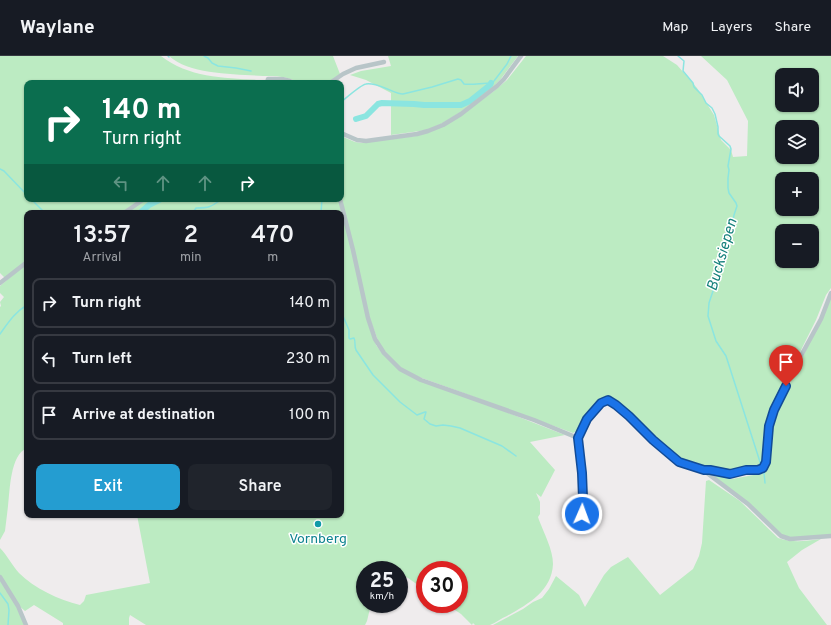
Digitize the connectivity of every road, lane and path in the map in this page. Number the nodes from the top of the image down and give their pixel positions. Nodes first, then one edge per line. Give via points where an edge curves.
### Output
1 (521, 56) edge
2 (384, 62) dead end
3 (268, 80) edge
4 (288, 80) edge
5 (334, 80) edge
6 (344, 134) edge
7 (140, 202) edge
8 (128, 210) edge
9 (344, 215) edge
10 (24, 264) edge
11 (0, 283) edge
12 (831, 293) edge
13 (578, 438) junction
14 (704, 470) junction
15 (576, 522) dead end
16 (831, 536) edge
17 (0, 577) edge
18 (26, 625) edge

1 - 6 street via 504,79 491,91 461,114 428,131 366,141
2 - 5 street via 356,68
3 - 4 street
7 - 8 street
9 - 13 street via 375,339 384,353 400,369 421,380
10 - 11 street
12 - 14 street via 821,319 774,410 769,426 764,466 758,470 730,474
13 - 14 street via 587,419 601,403 608,400 679,462
13 - 15 street via 583,498 582,514
14 - 16 street via 748,504 780,536 790,539
17 - 18 street via 18,606

